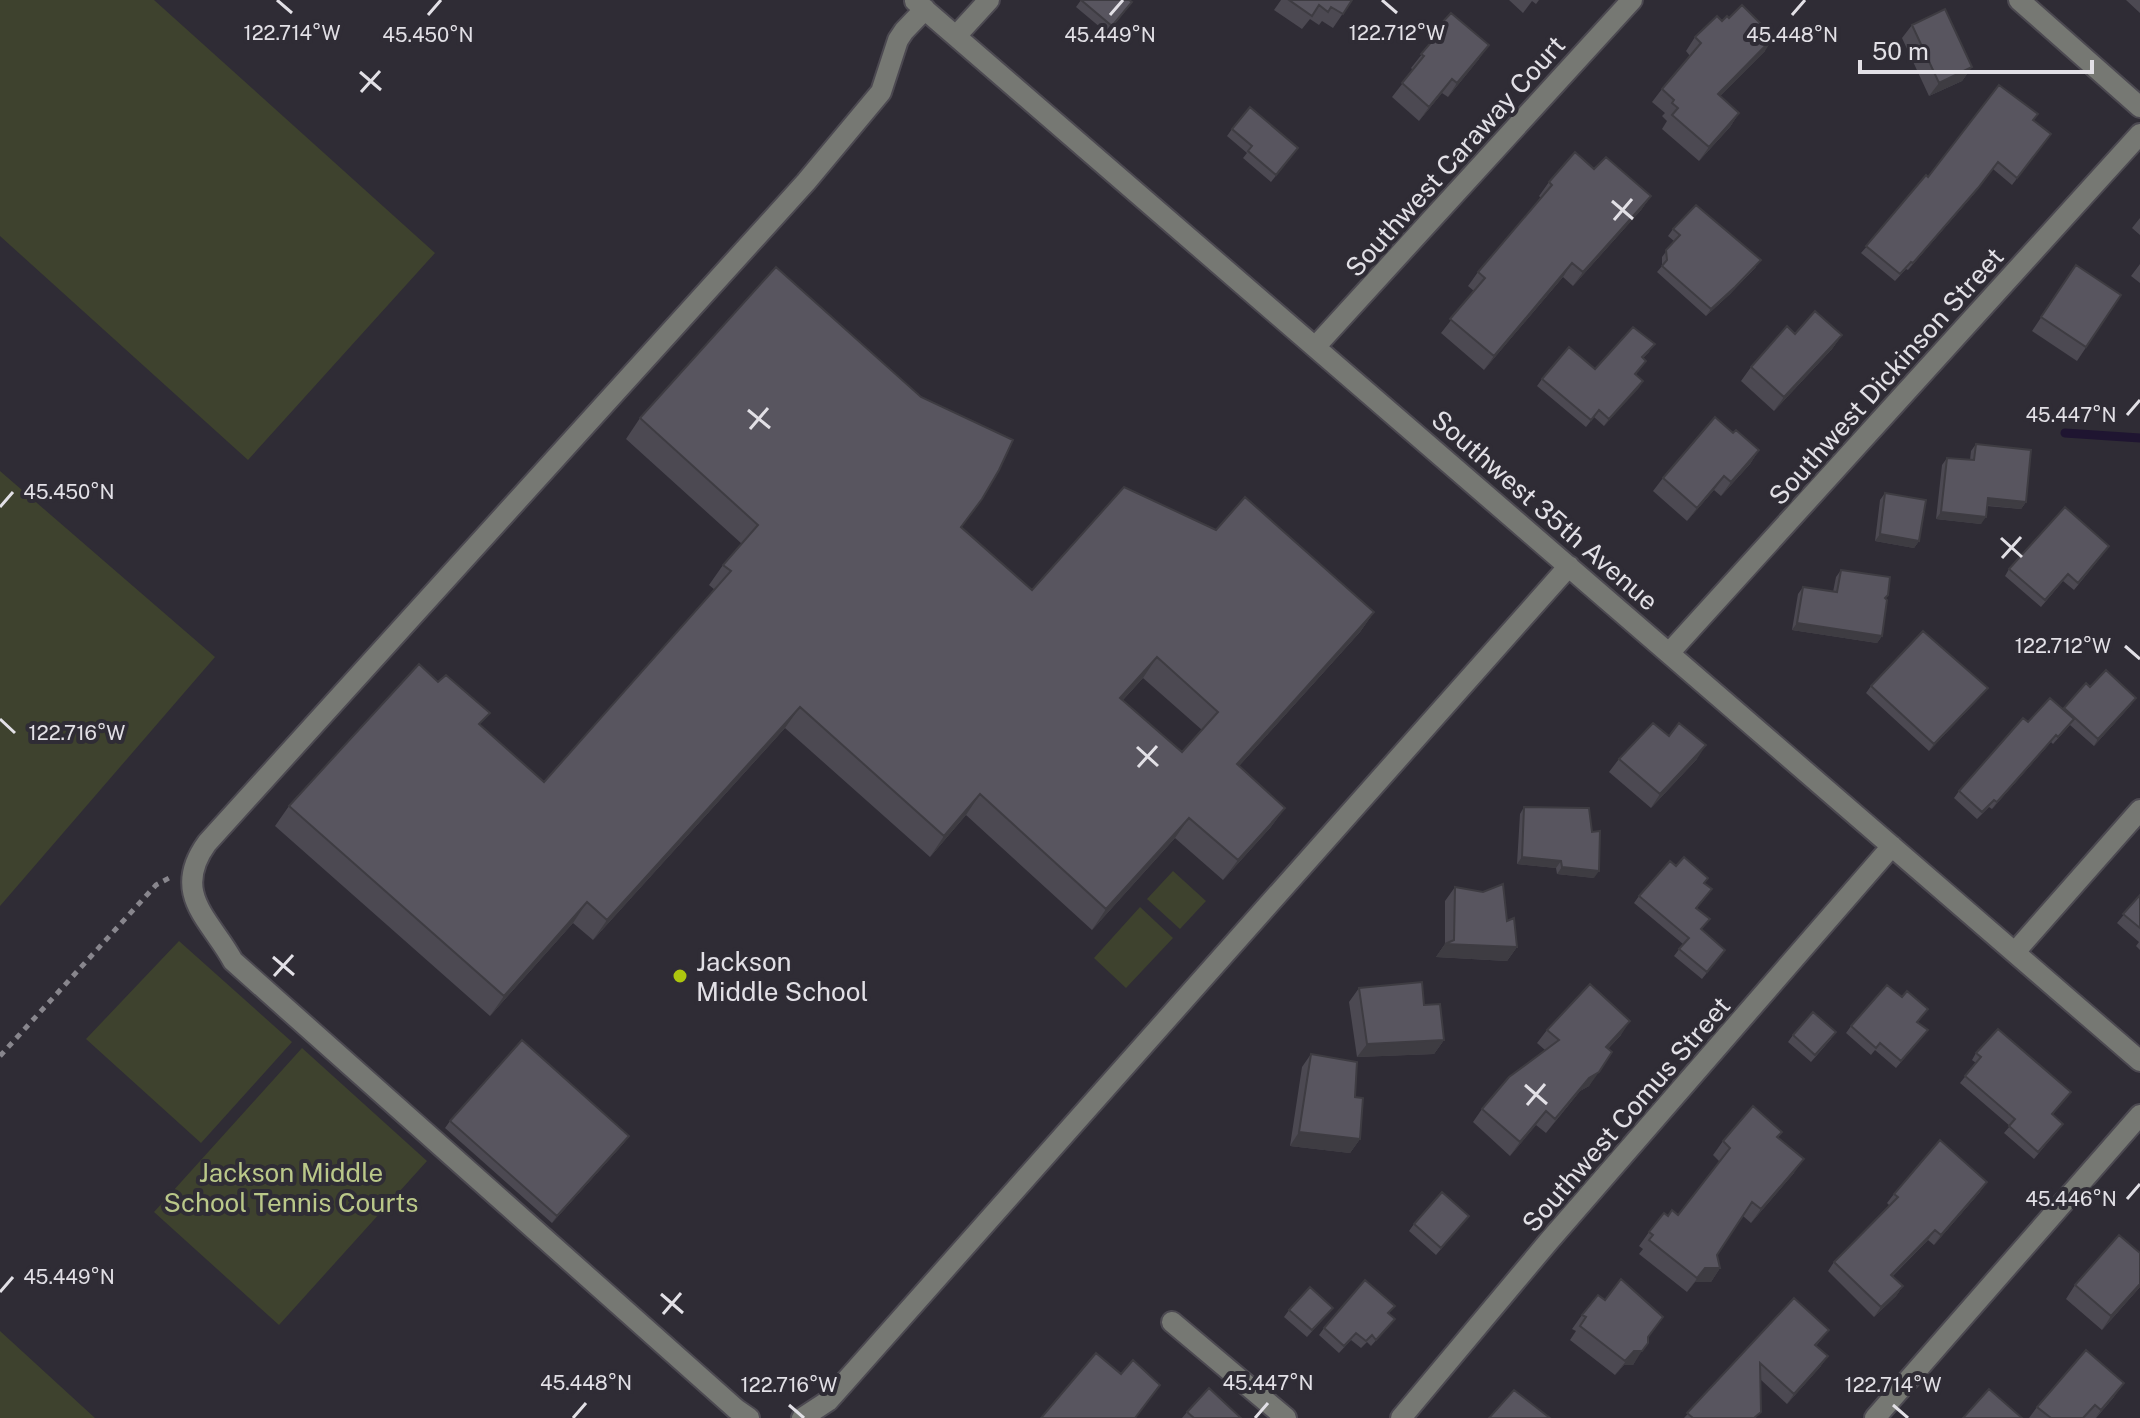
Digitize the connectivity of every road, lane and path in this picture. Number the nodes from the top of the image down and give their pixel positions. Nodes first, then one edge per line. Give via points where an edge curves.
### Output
1 (989, 0) edge
2 (1632, 0) edge
3 (2019, 0) edge
4 (920, 4) edge
5 (956, 36) junction
6 (2140, 107) edge
7 (2140, 134) edge
8 (1316, 346) junction
9 (1569, 566) junction
10 (1670, 652) junction
11 (2140, 810) edge
12 (1892, 846) junction
13 (194, 869) junction
14 (2015, 952) junction
15 (0, 1056) edge
16 (2140, 1061) edge
17 (2140, 1115) edge
18 (1172, 1322) dead end
19 (749, 1418) edge
20 (802, 1418) edge
21 (1286, 1418) edge
22 (1401, 1418) edge
23 (1875, 1418) edge

1 - 5 street
2 - 8 street, Southwest Caraway Court
3 - 6 street
4 - 5 street, Southwest 35th Avenue
4 - 13 street via 898,40 881,92 862,117 207,843
5 - 8 street, Southwest 35th Avenue
7 - 10 street, Southwest Dickinson Street
8 - 9 street, Southwest 35th Avenue
9 - 10 street, Southwest 35th Avenue
9 - 20 street via 828,1401
10 - 12 street, Southwest 35th Avenue
11 - 14 street
12 - 14 street, Southwest 35th Avenue
12 - 22 street, Southwest Comus Street
13 - 15 path via 156,885
13 - 19 street via 200,912 233,961
14 - 16 street, Southwest 35th Avenue
17 - 23 street
18 - 21 street

